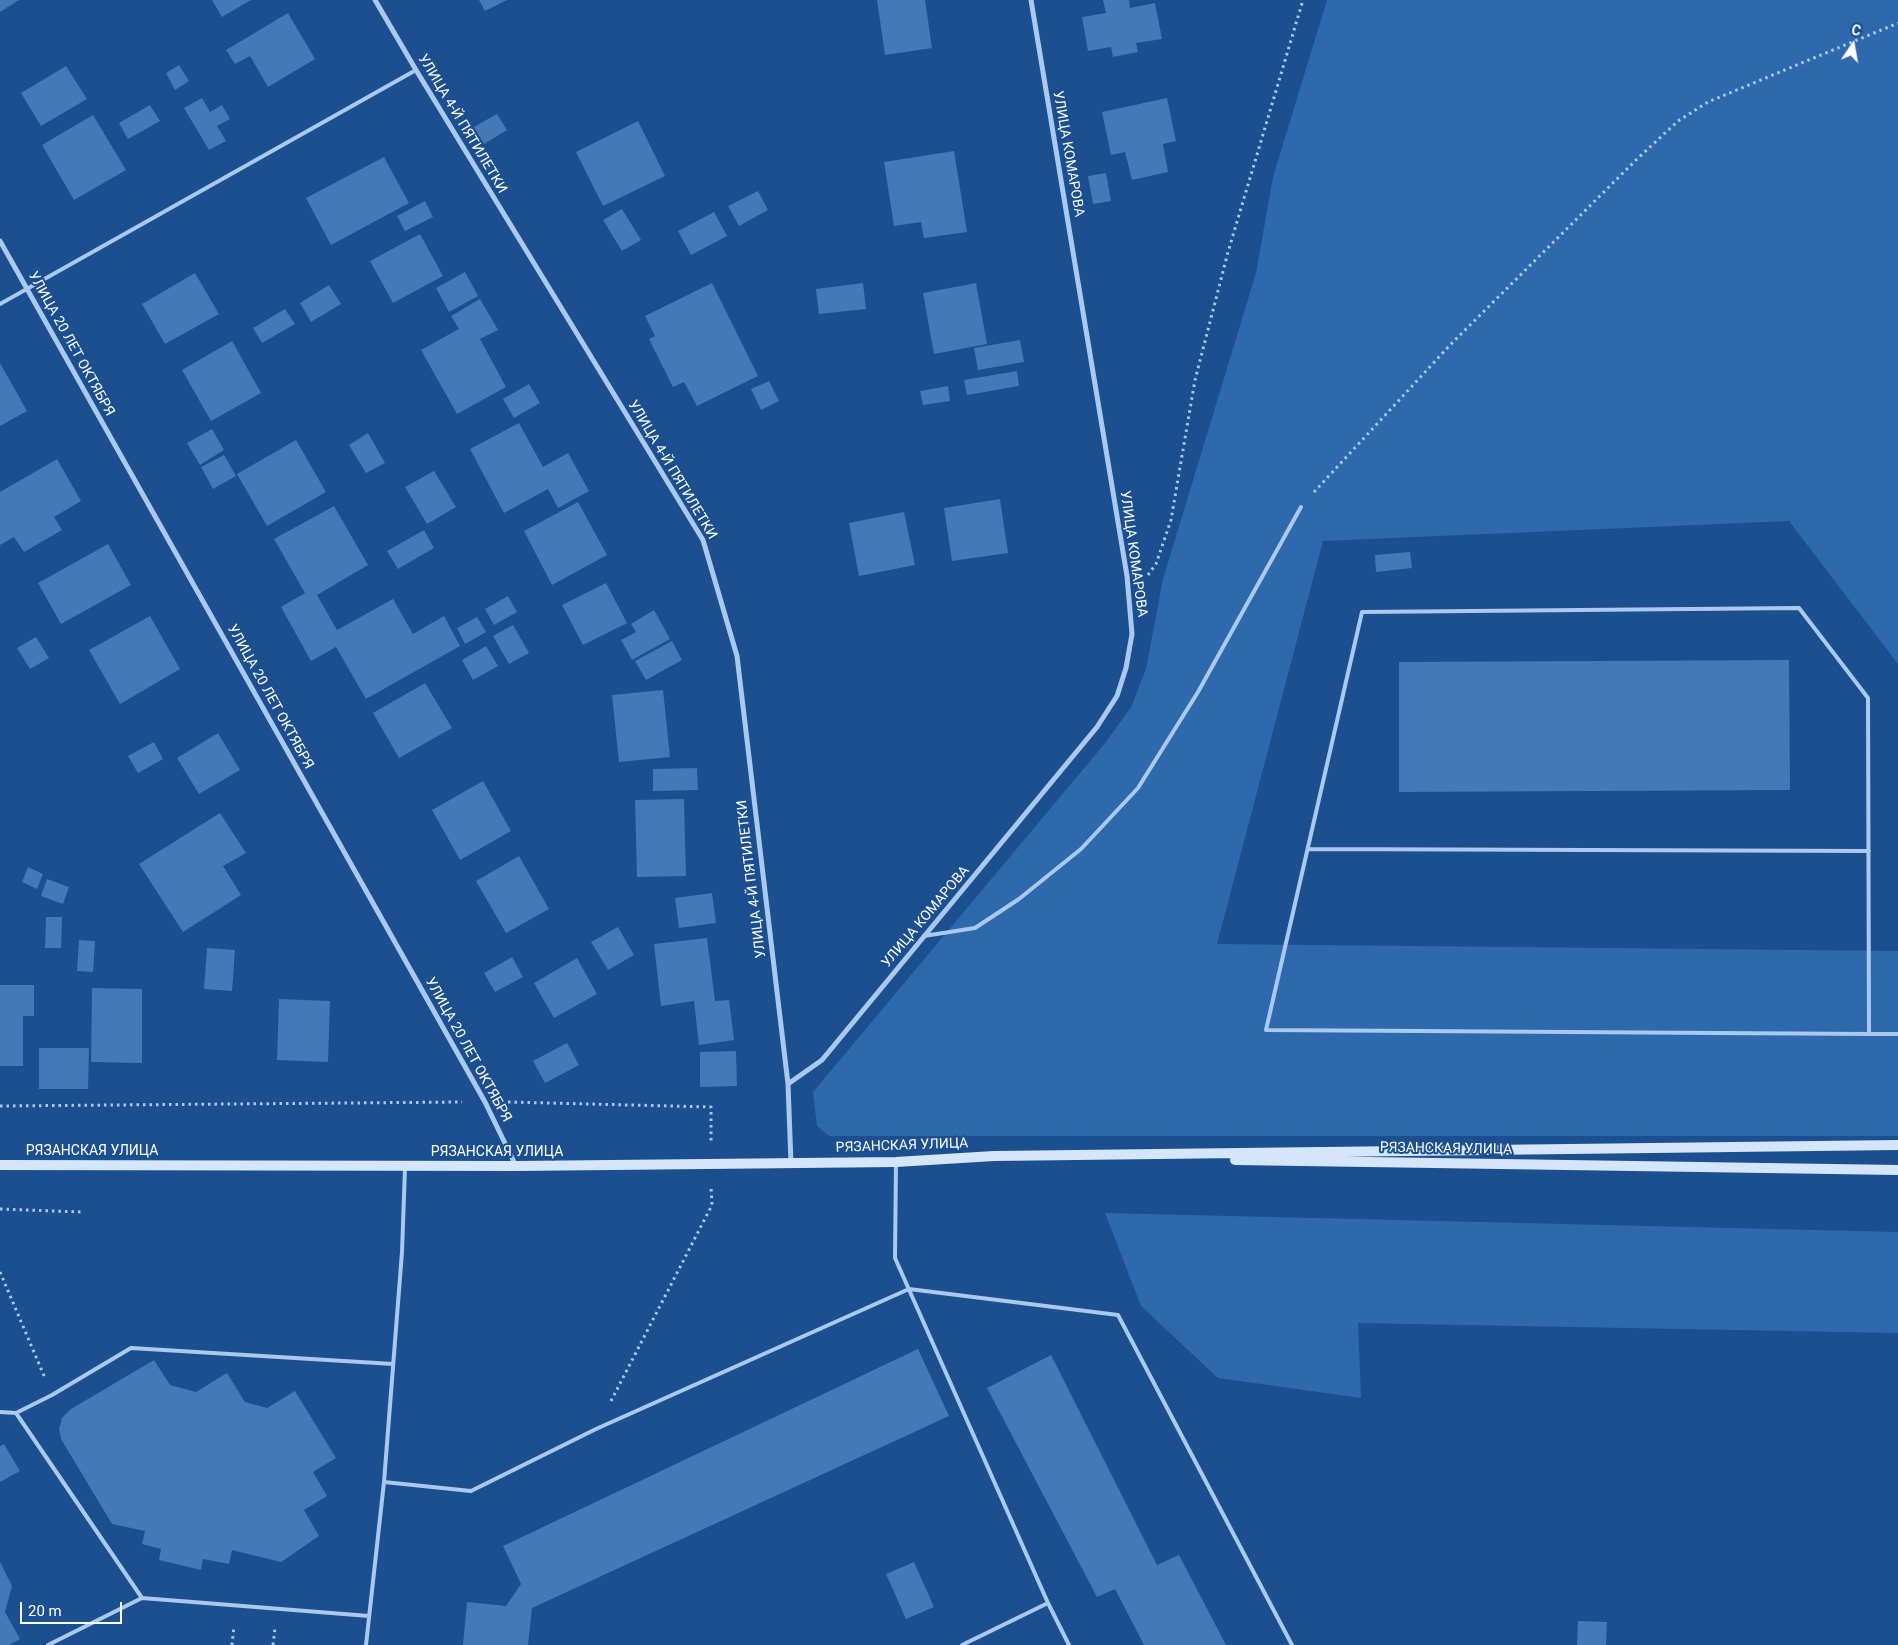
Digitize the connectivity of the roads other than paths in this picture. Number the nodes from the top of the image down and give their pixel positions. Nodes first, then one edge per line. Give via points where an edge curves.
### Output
1 (375, 0) edge
2 (1031, 0) edge
3 (416, 70) junction
4 (0, 241) edge
5 (27, 289) junction
6 (0, 304) edge
7 (1300, 507) road end
8 (1308, 849) junction
9 (1868, 851) junction
10 (924, 936) junction
11 (1869, 1034) junction
12 (1898, 1034) edge
13 (788, 1084) junction
14 (1898, 1145) edge
15 (994, 1156) junction
16 (896, 1162) junction
17 (791, 1163) junction
18 (0, 1164) edge
19 (405, 1165) junction
20 (516, 1166) junction
21 (1898, 1170) edge
22 (909, 1289) junction
23 (393, 1364) junction
24 (0, 1412) edge
25 (16, 1413) junction
26 (384, 1482) junction
27 (142, 1598) junction
28 (1048, 1603) junction
29 (369, 1616) junction
30 (48, 1645) edge
31 (366, 1645) edge
32 (962, 1645) edge
33 (1069, 1645) edge
34 (1292, 1645) edge

1 - 3 street, УЛИЦА 4-Й ПЯТИЛЕТКИ
2 - 10 street, УЛИЦА КОМАРОВА via 1131,600 1132,634 1126,668 1116,696 1097,727
3 - 5 lane
3 - 13 street, УЛИЦА 4-Й ПЯТИЛЕТКИ via 703,540 736,656
4 - 5 street, УЛИЦА 20 ЛЕТ ОКТЯБРЯ
5 - 6 lane
5 - 20 street, УЛИЦА 20 ЛЕТ ОКТЯБРЯ via 485,1102
7 - 10 lane via 1198,692 1138,788 1081,849 1019,899 975,928
8 - 9 lane
8 - 9 lane via 1362,612 1799,608 1868,698
8 - 11 lane via 1266,1030
9 - 11 lane
10 - 13 street, УЛИЦА КОМАРОВА via 822,1060
11 - 12 lane
13 - 17 street, УЛИЦА 4-Й ПЯТИЛЕТКИ
14 - 15 main road, РЯЗАНСКАЯ УЛИЦА
15 - 16 main road, РЯЗАНСКАЯ УЛИЦА
15 - 21 main road, РЯЗАНСКАЯ УЛИЦА
16 - 17 main road, РЯЗАНСКАЯ УЛИЦА
16 - 22 lane via 895,1258
17 - 20 main road, РЯЗАНСКАЯ УЛИЦА
18 - 19 main road, РЯЗАНСКАЯ УЛИЦА
19 - 20 main road, РЯЗАНСКАЯ УЛИЦА
19 - 23 lane
22 - 26 lane via 596,1429 471,1491
22 - 28 lane
22 - 34 lane via 1118,1314
23 - 25 lane via 131,1348
23 - 26 lane
24 - 25 lane
25 - 27 lane
26 - 29 lane
27 - 29 lane
27 - 30 lane
28 - 32 lane
28 - 33 lane
29 - 31 lane

